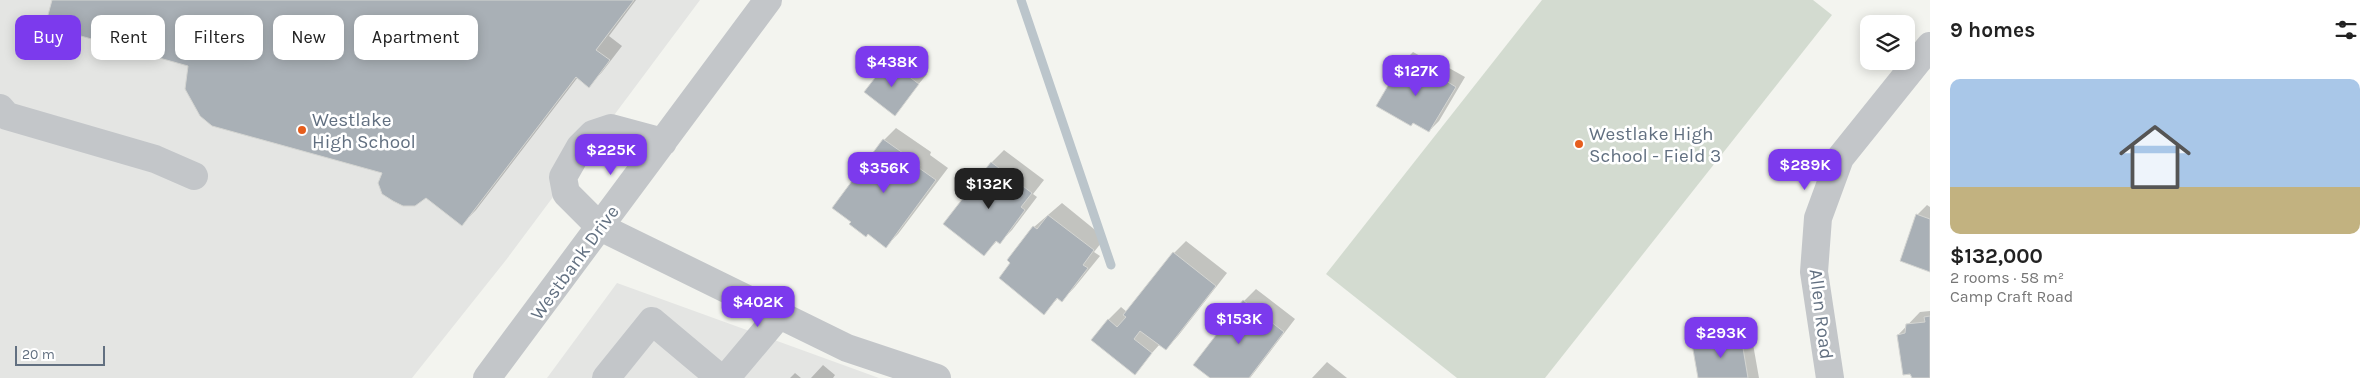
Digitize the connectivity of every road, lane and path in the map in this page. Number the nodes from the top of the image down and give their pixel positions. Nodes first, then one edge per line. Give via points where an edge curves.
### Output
1 (768, 0) edge
2 (1930, 46) edge
3 (0, 108) edge
4 (663, 142) junction
5 (194, 176) dead end
6 (600, 227) junction
7 (779, 315) junction
8 (487, 378) edge
9 (606, 378) edge
10 (720, 378) edge
11 (726, 378) edge
12 (937, 378) edge
13 (1830, 378) edge

1 - 4 street, Westbank Drive
2 - 13 street, Allen Road via 1840,158 1818,218 1814,272
3 - 5 street via 7,116 155,159
4 - 6 street, Westbank Drive
4 - 6 street via 611,128 593,134 580,147 563,177 566,193
6 - 7 street
6 - 8 street, Westbank Drive
7 - 11 street
7 - 12 street via 847,348
9 - 10 street via 652,321

